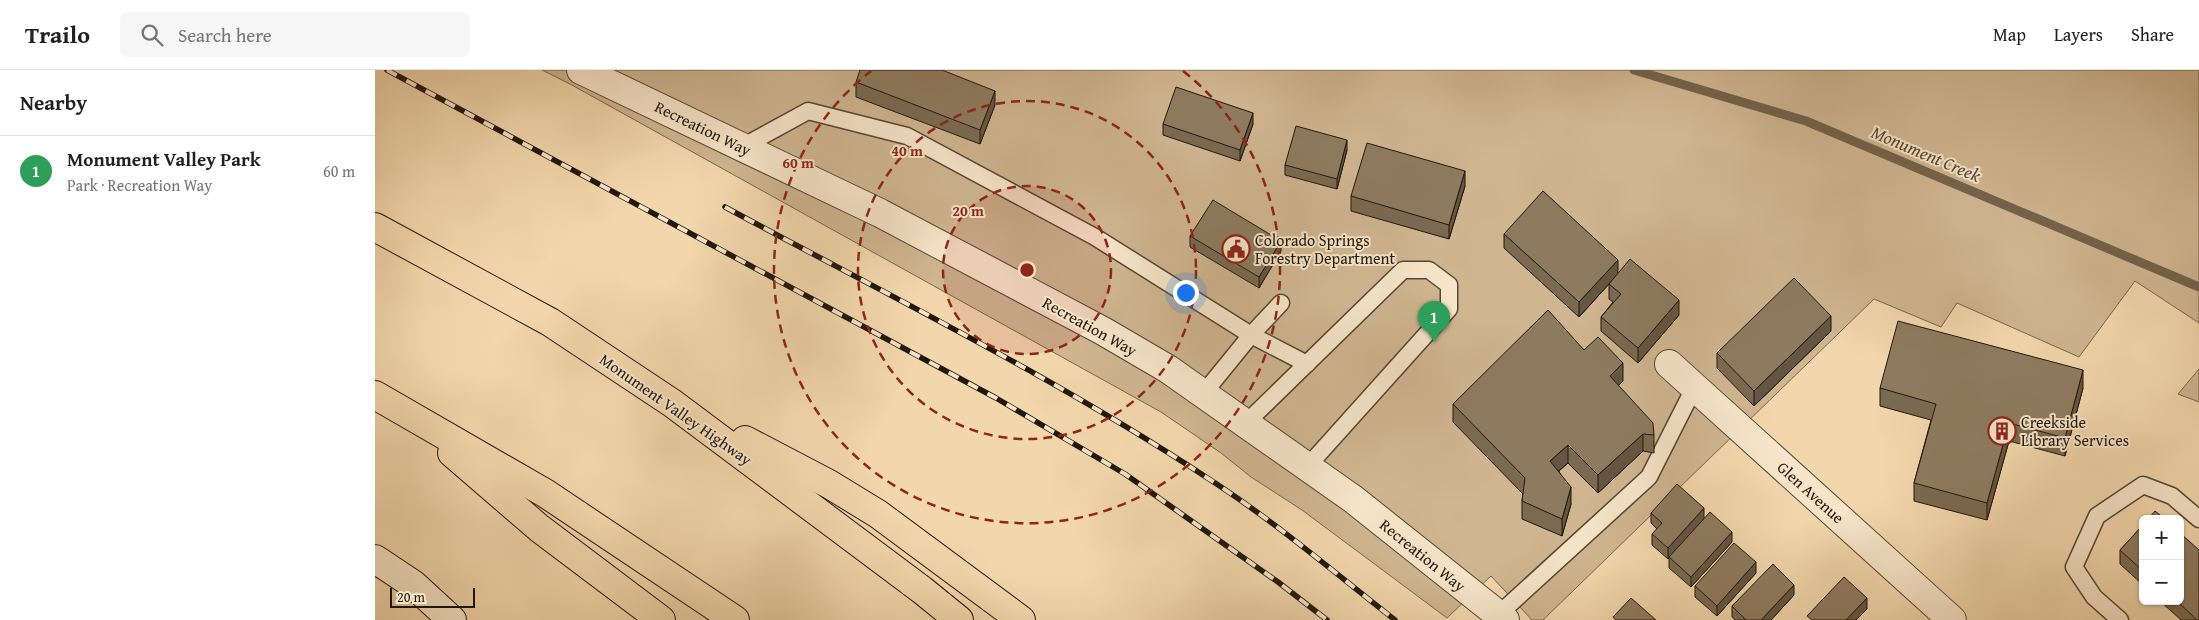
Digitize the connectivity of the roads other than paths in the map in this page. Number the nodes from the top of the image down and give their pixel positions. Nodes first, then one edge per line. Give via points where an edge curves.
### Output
1 (581, 70) edge
2 (742, 147) junction
3 (375, 227) edge
4 (1281, 303) dead end
5 (1251, 335) junction
6 (1307, 364) junction
7 (1669, 364) dead end
8 (1694, 388) junction
9 (1203, 394) junction
10 (375, 395) edge
11 (672, 403) junction
12 (400, 408) junction
13 (1245, 424) junction
14 (1307, 467) junction
15 (2199, 519) edge
16 (375, 559) edge
17 (1501, 618) edge
18 (452, 620) edge
19 (661, 620) edge
20 (735, 620) edge
21 (959, 620) edge
22 (1021, 620) edge
23 (1952, 620) edge
24 (2120, 620) edge

1 - 2 street, Recreation Way
2 - 5 lane via 808,111 907,136 1095,237
2 - 9 street, Recreation Way via 880,213 1094,326
3 - 11 highway, Monument Valley Highway via 550,322
4 - 5 lane
5 - 6 lane
5 - 9 lane
6 - 13 lane
6 - 14 lane via 1403,270 1429,270 1449,285 1449,309
7 - 8 street, Glen Avenue
8 - 17 lane via 1649,478
8 - 23 street, Glen Avenue
9 - 13 street, Recreation Way
10 - 12 highway
11 - 21 highway, Monument Valley Highway
11 - 22 highway via 862,504
12 - 19 highway via 539,528
12 - 20 highway via 545,493
13 - 14 street, Recreation Way
14 - 17 street, Recreation Way via 1353,499
15 - 24 lane via 2172,496 2143,485 2097,516 2074,567 2095,598
16 - 18 street via 414,585

